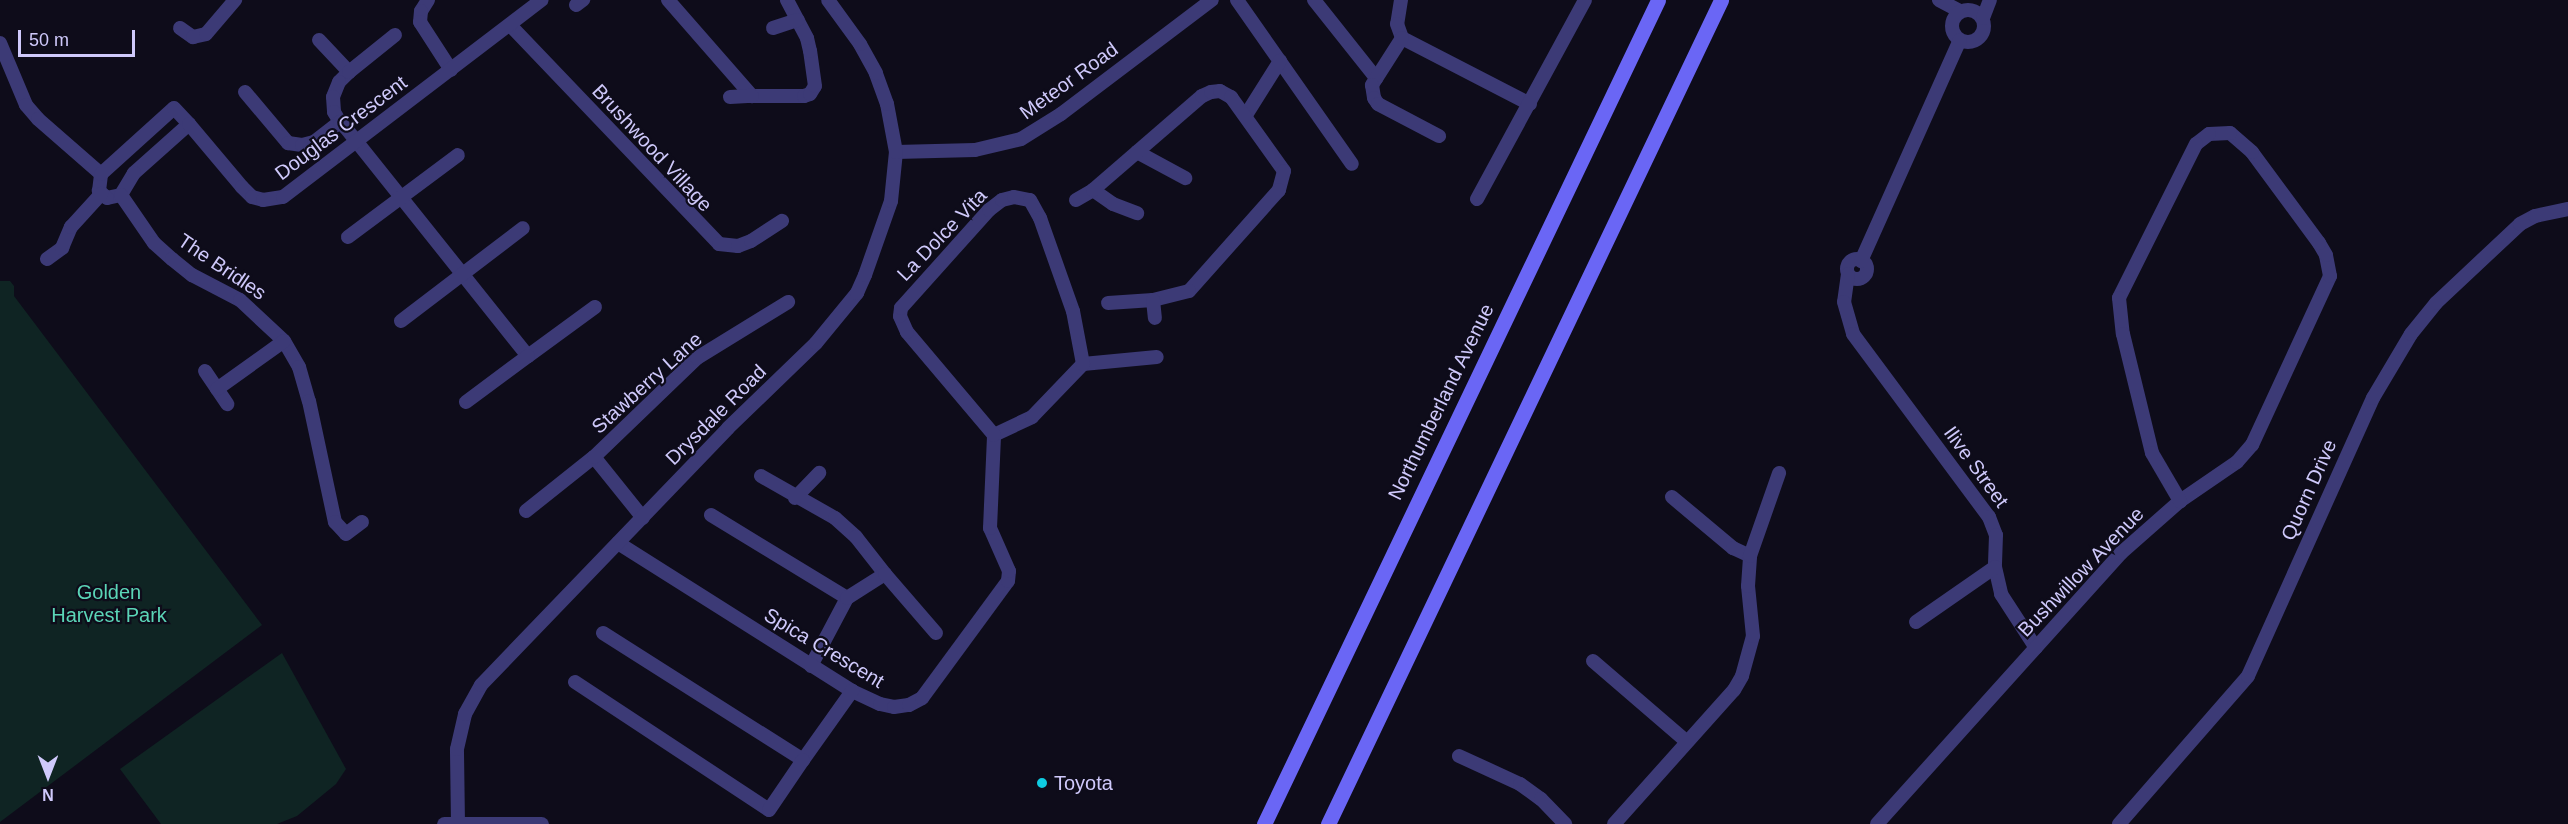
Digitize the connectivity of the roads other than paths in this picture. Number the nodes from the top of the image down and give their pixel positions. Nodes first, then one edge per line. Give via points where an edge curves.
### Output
1 (428, 0) edge
2 (542, 0) edge
3 (668, 0) edge
4 (787, 0) edge
5 (828, 0) edge
6 (1212, 0) edge
7 (1237, 0) edge
8 (1314, 0) edge
9 (1401, 0) edge
10 (1585, 0) edge
11 (1658, 0) edge
12 (1721, 0) edge
13 (1939, 0) edge
14 (1990, 0) edge
15 (227, 2) edge
16 (1960, 11) junction
17 (1983, 18) junction
18 (798, 20) junction
19 (510, 26) junction
20 (180, 28) dead end
21 (773, 28) dead end
22 (395, 34) dead end
23 (1402, 38) junction
24 (319, 40) dead end
25 (1960, 40) junction
26 (0, 43) edge
27 (1280, 61) junction
28 (451, 70) junction
29 (349, 72) junction
30 (1376, 78) junction
31 (245, 92) dead end
32 (752, 96) junction
33 (730, 97) dead end
34 (1530, 104) junction
35 (1246, 115) junction
36 (340, 122) junction
37 (189, 124) junction
38 (1439, 136) dead end
39 (357, 140) junction
40 (896, 152) junction
41 (1137, 153) junction
42 (458, 155) dead end
43 (1352, 164) dead end
44 (101, 174) junction
45 (1185, 178) dead end
46 (1093, 190) junction
47 (101, 194) junction
48 (121, 195) junction
49 (402, 197) junction
50 (1477, 199) dead end
51 (1076, 200) dead end
52 (2568, 209) edge
53 (1137, 213) dead end
54 (782, 221) dead end
55 (523, 228) dead end
56 (348, 237) dead end
57 (47, 259) dead end
58 (463, 272) junction
59 (1153, 300) junction
60 (788, 302) dead end
61 (1108, 303) dead end
62 (596, 306) dead end
63 (1155, 318) dead end
64 (401, 321) dead end
65 (284, 341) junction
66 (528, 356) junction
67 (1157, 357) dead end
68 (1083, 364) junction
69 (205, 371) dead end
70 (218, 389) junction
71 (466, 402) dead end
72 (227, 404) dead end
73 (994, 435) junction
74 (594, 457) junction
75 (819, 472) dead end
76 (1779, 473) dead end
77 (761, 476) dead end
78 (1672, 497) dead end
79 (795, 498) junction
80 (2180, 501) junction
81 (526, 512) dead end
82 (711, 515) dead end
83 (643, 518) junction
84 (362, 522) dead end
85 (346, 534) junction
86 (618, 543) junction
87 (335, 544) dead end
88 (1750, 556) junction
89 (1995, 567) junction
90 (885, 574) junction
91 (847, 598) junction
92 (1916, 622) dead end
93 (603, 633) dead end
94 (936, 633) dead end
95 (2036, 648) junction
96 (1593, 661) dead end
97 (811, 666) junction
98 (575, 682) dead end
99 (852, 691) junction
100 (1686, 741) junction
101 (1459, 756) dead end
102 (803, 760) junction
103 (453, 823) edge
104 (541, 824) edge
105 (1264, 824) edge
106 (1328, 824) edge
107 (1565, 824) edge
108 (1614, 824) edge
109 (1877, 824) edge
110 (2119, 824) edge

1 - 28 street via 420,22
2 - 19 street, Douglas Crescent
3 - 32 street
4 - 18 street
5 - 40 street, Drysdale Road via 876,73 887,104
6 - 40 street, Meteor Road via 1022,139 975,150
7 - 27 street
8 - 30 street
9 - 23 street via 1397,24
10 - 34 street
11 - 105 main road, Northumberland Avenue
12 - 106 main road
13 - 16 street
14 - 17 street
15 - 20 street via 206,33 193,37
16 - 17 street via 1976,11
16 - 25 street via 1953,18 1952,28
17 - 25 street via 1984,28 1979,37 1970,42
18 - 21 street
18 - 32 street via 810,51 815,83 812,91 801,97
19 - 28 street, Douglas Crescent
19 - 54 street, Brushwood Village via 719,244 738,246
22 - 29 street
23 - 30 street
23 - 34 street
24 - 29 street
25 - 89 street, Ilive Street via 1861,261 1850,262 1844,302 1848,323 1860,344 1989,517 1996,535
26 - 44 street via 26,105
27 - 35 street
27 - 43 street
28 - 39 street, Douglas Crescent
29 - 36 street via 339,82 333,97 334,112
30 - 38 street via 1371,89 1378,104
31 - 36 street via 283,138 295,145 314,142
32 - 33 street
34 - 50 street
35 - 41 street via 1226,94 1211,92
35 - 59 street via 1284,171 1279,190 1189,291
36 - 39 street
37 - 39 street, Douglas Crescent via 242,187 262,200 283,197
37 - 44 street, Douglas Crescent via 174,108
37 - 48 street via 134,173
39 - 49 street
40 - 83 street, Drysdale Road via 891,201 856,293 816,343
41 - 45 street
41 - 46 street
42 - 49 street
44 - 47 street
46 - 51 street
46 - 53 street via 1113,204
47 - 48 street via 111,198
47 - 57 street via 74,223 62,248
48 - 65 street, The Bridles via 154,243 172,260 240,300
49 - 56 street
49 - 58 street
52 - 110 street, Quorn Drive via 2535,216 2520,224 2436,303 2411,334 2373,398 2248,676
55 - 58 street
58 - 64 street
58 - 66 street
59 - 61 street
59 - 63 street
60 - 74 street, Stawberry Lane via 698,358
62 - 66 street
65 - 70 street
65 - 85 street, The Bridles via 299,367 334,516
66 - 71 street
67 - 68 street
68 - 73 street via 1032,417
68 - 73 street, La Dolce Vita via 1073,311 1036,208 1030,200 1002,200 905,302 900,316 907,332
69 - 70 street
70 - 72 street
73 - 99 street, Spica Crescent via 990,528 1008,564 1008,580 922,699 894,707
74 - 81 street, Stawberry Lane
74 - 83 street, Stawberry Lane
75 - 79 street
76 - 88 street
77 - 79 street
78 - 88 street via 1733,548
79 - 90 street via 846,527
80 - 80 street, Bushwillow Avenue via 2237,462 2253,445 2330,276 2319,243 2252,152 2230,133 2209,134 2196,144 2119,298 2123,334 2152,453
80 - 95 street, Bushwillow Avenue via 2121,553
82 - 91 street
83 - 86 street, Drysdale Road
84 - 85 street
85 - 87 street
86 - 97 street, Spica Crescent
86 - 103 street, Drysdale Road via 481,685 465,714 457,749
88 - 100 street via 1748,586 1753,636 1748,659 1734,690
89 - 92 street
89 - 95 street, Ilive Street via 2001,594
90 - 91 street
90 - 94 street
91 - 97 street
93 - 102 street
95 - 109 street, Bushwillow Avenue
96 - 100 street
97 - 99 street, Spica Crescent
98 - 102 street via 769,810
99 - 102 street
100 - 108 street
101 - 107 street via 1520,784
103 - 104 street

